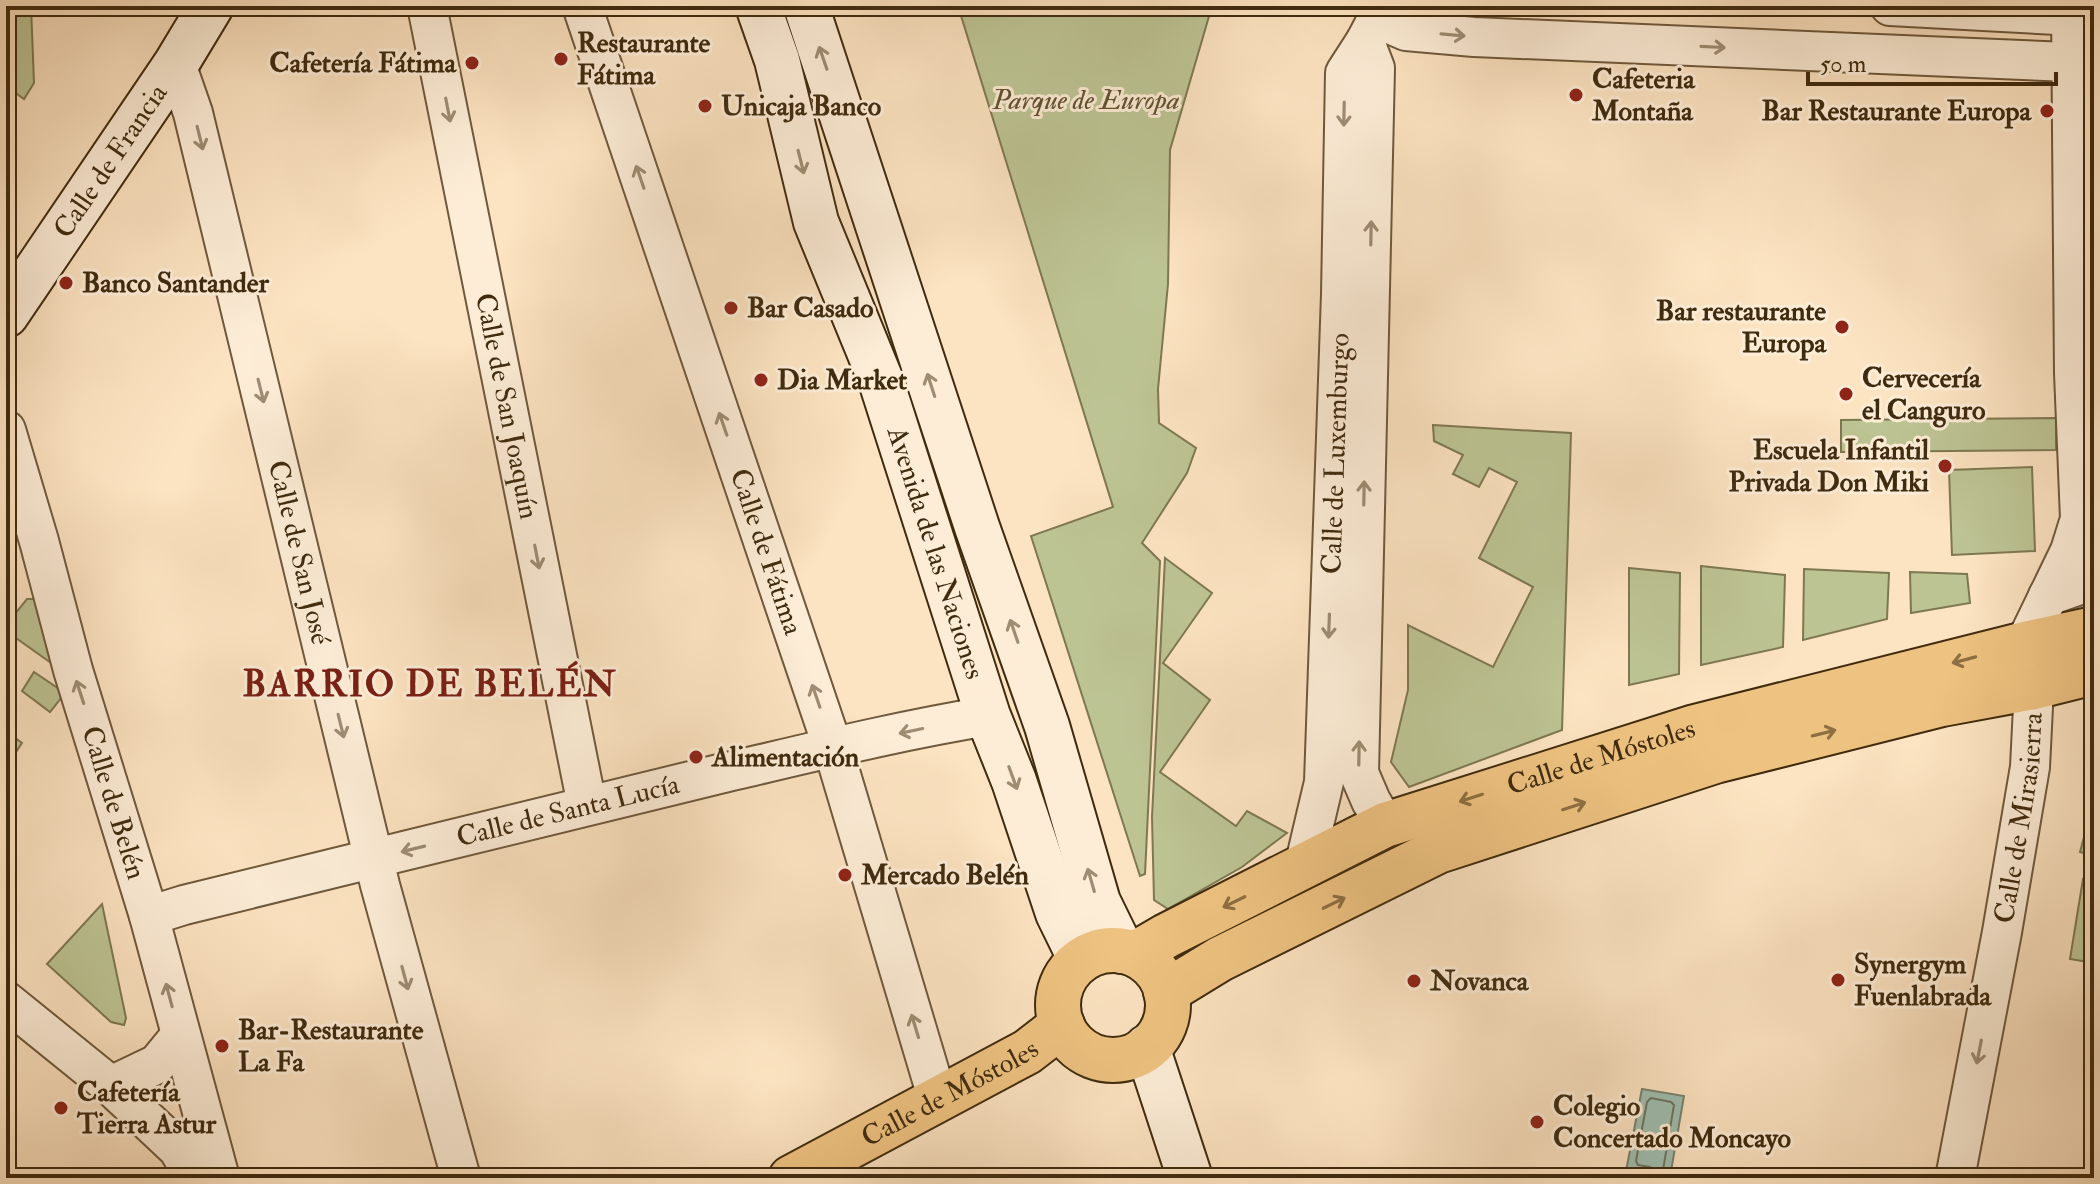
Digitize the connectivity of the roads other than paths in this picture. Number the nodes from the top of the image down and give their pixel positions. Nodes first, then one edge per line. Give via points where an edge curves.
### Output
1 (211, 6) edge
2 (427, 6) edge
3 (582, 6) edge
4 (758, 6) edge
5 (806, 6) edge
6 (1890, 6) edge
7 (2078, 13) edge
8 (1376, 22) edge
9 (2082, 63) edge
10 (176, 64) junction
11 (6, 315) edge
12 (6, 430) edge
13 (2094, 580) edge
14 (2048, 596) junction
15 (2094, 629) edge
16 (2025, 644) junction
17 (2094, 672) edge
18 (2034, 687) junction
19 (988, 716) junction
20 (833, 748) junction
21 (587, 805) junction
22 (1385, 825) junction
23 (374, 859) junction
24 (1304, 867) junction
25 (149, 916) junction
26 (1129, 953) junction
27 (1081, 960) junction
28 (1166, 992) junction
29 (6, 1001) edge
30 (1062, 1025) junction
31 (180, 1036) junction
32 (1147, 1047) junction
33 (111, 1086) junction
34 (938, 1100) junction
35 (1960, 1177) edge
36 (195, 1178) edge
37 (220, 1178) edge
38 (461, 1178) edge
39 (791, 1178) edge
40 (1190, 1178) edge

1 - 10 main road, Calle de Francia
2 -> 21 street, Calle de San Joaquín
20 -> 3 street, Calle de Fátima
4 -> 19 main road, Avenida de las Naciones via 777,60 816,222 880,378
26 -> 5 main road, Avenida de las Naciones via 1098,902 1047,726
6 - 7 street
7 - 9 street
8 -> 9 street via 1406,31 1474,37
22 -> 8 street, Calle de Luxemburgo via 1359,773
8 -> 24 street, Calle de Luxemburgo via 1345,73 1324,782
9 - 14 street via 2074,373 2080,519
10 - 11 main road, Calle de Francia
10 -> 23 street, Calle de San José via 193,113
25 -> 12 street, Calle de Belén
13 - 14 street
14 - 16 street
15 - 16 main road, Calle de Móstoles
16 - 18 street, Calle de Mirasierra
16 -> 22 main road, Calle de Móstoles via 1695,727
17 - 18 main road, Calle de Móstoles
28 -> 18 main road, Calle de Móstoles via 1220,959 1438,851 1715,761 1942,704
18 -> 35 street, Calle de Mirasierra via 2030,767
19 -> 20 street, Calle de Santa Lucía
19 -> 27 main road, Avenida de las Naciones via 1058,913
20 - 21 street, Calle de Santa Lucía
34 -> 20 street, Calle de Fátima
21 -> 23 street, Calle de Santa Lucía
22 - 24 main road, Calle de Móstoles
23 - 25 street, Calle de Santa Lucía
23 -> 38 street, Calle de San José
24 -> 26 main road, Calle de Móstoles
31 -> 25 street, Calle de Belén
26 - 27 main road via 1108,950
26 - 28 main road via 1149,963
27 - 30 main road via 1060,990
28 - 32 main road via 1161,1032
29 - 33 street
30 - 32 main road via 1089,1055 1109,1060
30 - 34 main road, Calle de Móstoles via 1027,1052
31 - 33 street via 157,1064
31 - 37 street, Calle de Belén
32 - 40 main road
33 - 36 street via 178,1149
34 - 39 main road, Calle de Móstoles

